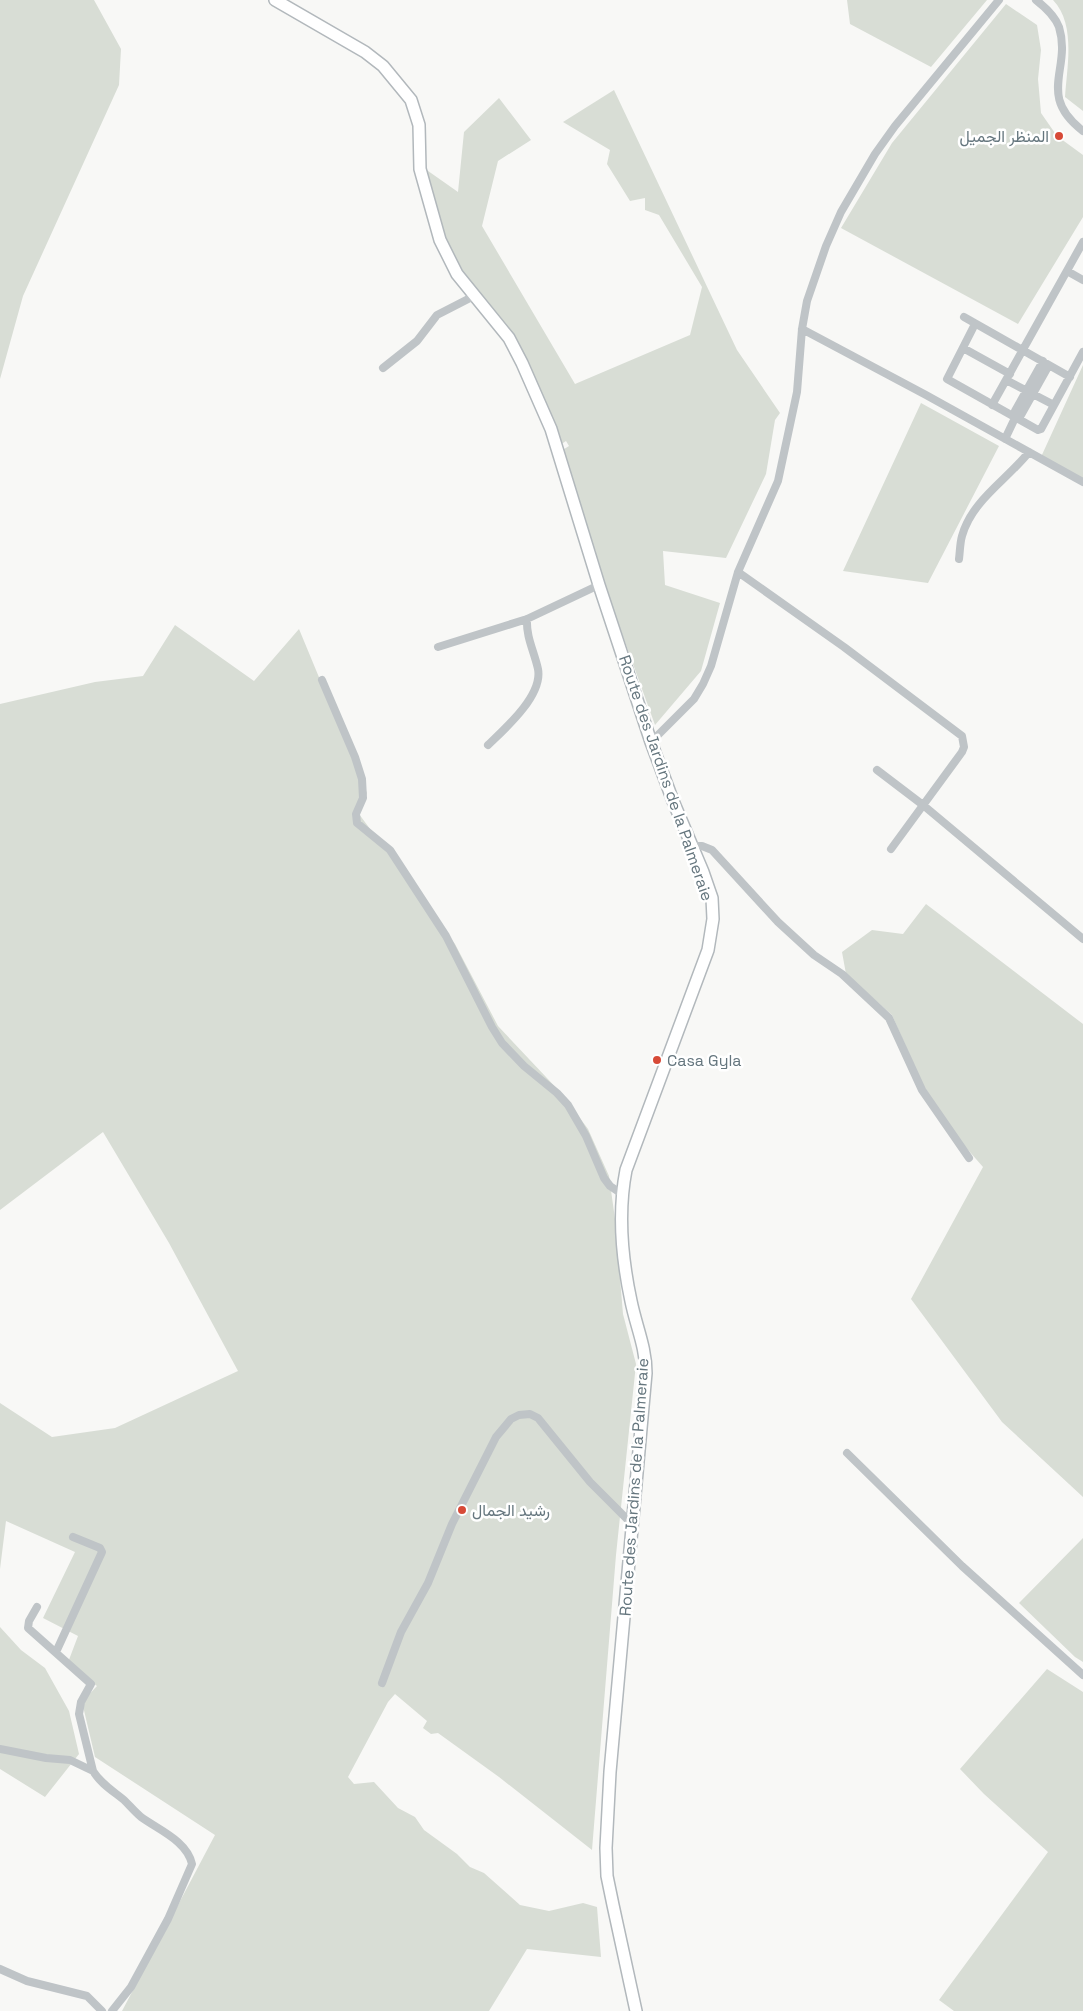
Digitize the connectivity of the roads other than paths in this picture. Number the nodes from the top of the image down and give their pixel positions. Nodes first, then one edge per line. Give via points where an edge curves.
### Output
1 (275, 0) edge
2 (999, 0) edge
3 (1036, 0) edge
4 (1083, 130) edge
5 (1083, 242) edge
6 (1067, 271) junction
7 (1083, 280) edge
8 (474, 296) junction
9 (964, 317) dead end
10 (976, 324) junction
11 (802, 330) junction
12 (963, 348) junction
13 (1023, 350) junction
14 (1083, 352) edge
15 (1046, 363) junction
16 (384, 368) dead end
17 (1070, 376) junction
18 (1008, 377) junction
19 (1030, 392) junction
20 (992, 405) junction
21 (1054, 405) junction
22 (1015, 418) junction
23 (1005, 439) junction
24 (1029, 452) junction
25 (1083, 482) edge
26 (959, 559) dead end
27 (738, 572) junction
28 (599, 585) junction
29 (527, 619) junction
30 (438, 647) dead end
31 (322, 680) dead end
32 (651, 742) junction
33 (488, 745) dead end
34 (877, 770) dead end
35 (923, 805) junction
36 (692, 846) junction
37 (891, 849) dead end
38 (1083, 939) edge
39 (969, 1158) dead end
40 (622, 1194) junction
41 (847, 1453) dead end
42 (632, 1524) junction
43 (73, 1537) dead end
44 (37, 1607) dead end
45 (56, 1652) junction
46 (1083, 1675) edge
47 (382, 1683) dead end
48 (0, 1749) edge
49 (93, 1771) junction
50 (0, 1968) edge
51 (102, 2011) edge
52 (112, 2011) edge
53 (636, 2011) edge

1 - 8 street, Route des Jardins de la Palmeraie via 365,52 388,72 411,100 419,124 420,169 431,213 450,263
2 - 11 street via 875,154 841,212 826,246 812,282
3 - 4 street via 1052,15 1058,26 1057,87 1060,103 1067,116
5 - 6 street
6 - 7 street
6 - 13 street
8 - 16 street via 437,315 417,341
8 - 28 street, Route des Jardins de la Palmeraie via 509,338 540,402
9 - 10 street
10 - 12 street
10 - 13 street
11 - 23 street
11 - 27 street via 796,392 783,461 768,505
12 - 18 street
12 - 20 street via 947,379
13 - 15 street
13 - 18 street
14 - 17 street
15 - 17 street
15 - 19 street
17 - 21 street
18 - 19 street
18 - 20 street
19 - 21 street
19 - 22 street via 1021,415
20 - 22 street
21 - 22 street via 1040,430
22 - 23 street
23 - 24 street
24 - 25 street
24 - 26 street via 978,504 962,536
27 - 32 street via 703,684 694,699
27 - 35 street via 962,736 962,752
28 - 29 street
28 - 32 street, Route des Jardins de la Palmeraie
29 - 30 street
29 - 33 street via 526,632 539,680 511,723
31 - 40 street via 362,779 363,798 356,814 357,823 390,850 446,936 502,1043 568,1105 604,1178
32 - 36 street, Route des Jardins de la Palmeraie
34 - 35 street
35 - 37 street
35 - 38 street
36 - 39 street via 712,850 778,922 883,1011 897,1033 922,1090
36 - 40 street, Route des Jardins de la Palmeraie via 712,898 713,919 708,950 626,1170
40 - 42 street, Route des Jardins de la Palmeraie via 628,1289 646,1358
41 - 46 street via 969,1572
42 - 47 street via 590,1482 538,1418 530,1414 510,1419 496,1437 452,1524
42 - 53 street, Route des Jardins de la Palmeraie via 606,1848 613,1905
43 - 45 street via 100,1548 102,1552
44 - 45 street via 28,1628
45 - 49 street via 91,1684 81,1702 79,1714
48 - 49 street via 70,1760
49 - 52 street via 139,1815 180,1844 192,1864 168,1919 130,1987
50 - 51 street via 27,1981 87,1996

